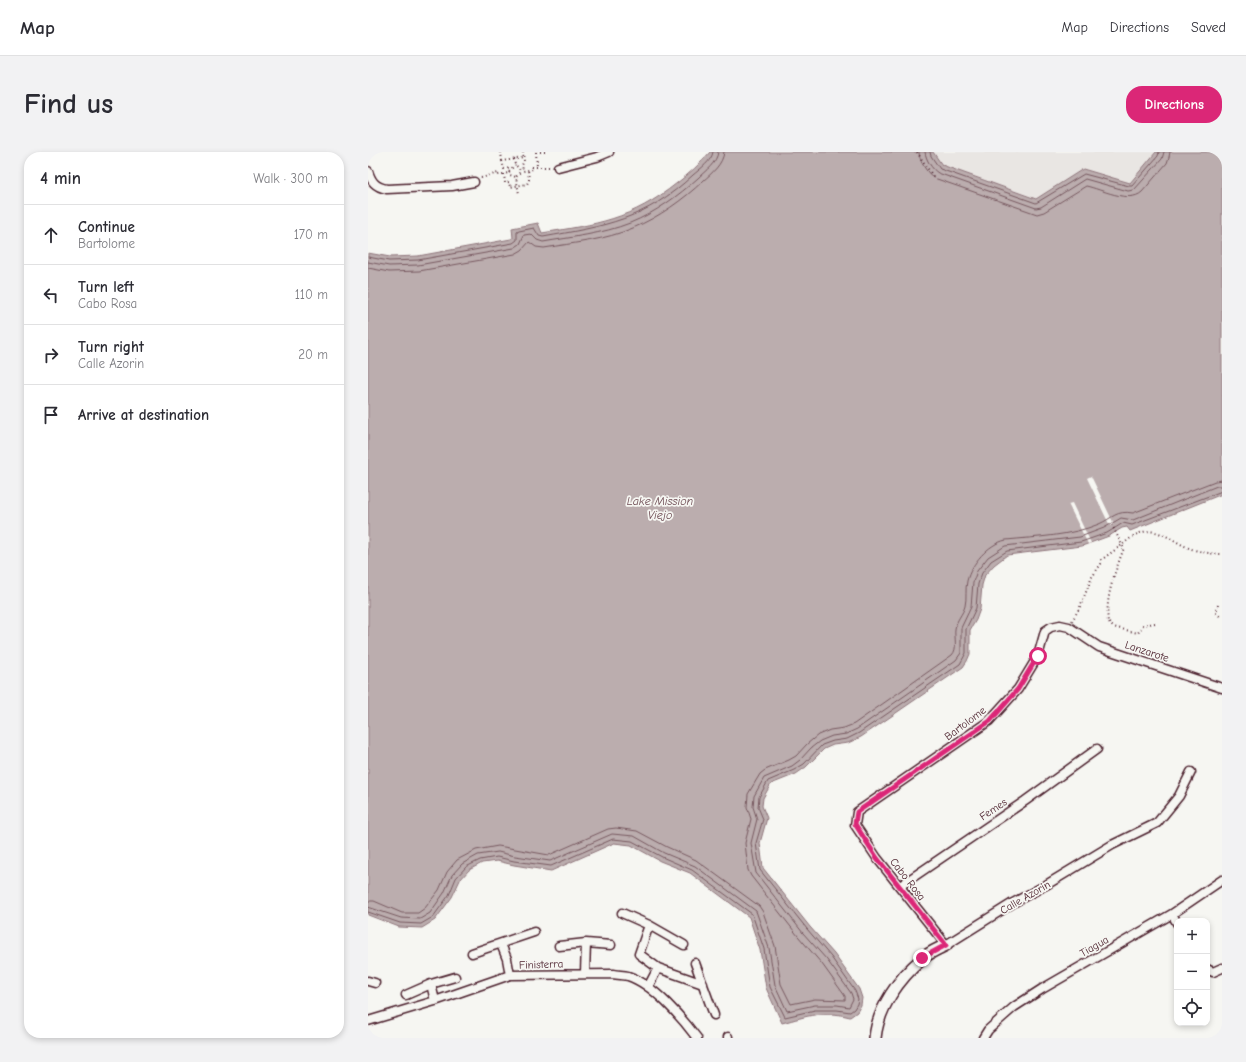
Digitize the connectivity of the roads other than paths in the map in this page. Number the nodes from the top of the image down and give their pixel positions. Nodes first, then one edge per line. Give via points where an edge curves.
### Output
1 (609, 152) edge
2 (558, 167) road end
3 (368, 171) edge
4 (474, 182) road end
5 (1069, 627) joint
6 (1222, 688) edge
7 (1097, 749) dead end
8 (1191, 772) dead end
9 (855, 824) joint
10 (1222, 880) edge
11 (900, 886) junction
12 (622, 913) dead end
13 (1172, 914) junction
14 (1174, 918) edge
15 (649, 925) junction
16 (534, 932) dead end
17 (586, 943) junction
18 (501, 944) junction
19 (611, 945) dead end
20 (684, 945) dead end
21 (946, 945) junction
22 (559, 946) dead end
23 (472, 953) dead end
24 (695, 963) dead end
25 (658, 968) junction
26 (1222, 968) edge
27 (1210, 970) edge
28 (585, 973) junction
29 (510, 975) junction
30 (455, 977) dead end
31 (431, 984) junction
32 (703, 984) junction
33 (648, 987) junction
34 (406, 995) dead end
35 (435, 1001) junction
36 (714, 1014) dead end
37 (368, 1021) edge
38 (697, 1038) edge
39 (875, 1038) edge
40 (983, 1038) edge

1 - 2 street
3 - 4 street via 373,183 387,189 452,186
5 - 6 street, Lanzarote via 1099,647
5 - 9 street, Bartolome via 1060,625 1045,631 1034,663 1018,689 990,721 857,812
7 - 11 street, Femes
8 - 21 street, Calle Azorin via 1179,796 1157,823 1112,845
9 - 11 street, Cabo Rosa via 877,858
10 - 13 street, Tiagua
11 - 21 street, Cabo Rosa
12 - 15 street
13 - 14 street
13 - 40 street, Tiagua via 1042,989 1014,1008 988,1030
15 - 20 street
15 - 25 street via 639,954
16 - 18 street
17 - 19 street
17 - 22 street
17 - 28 street
18 - 23 street
18 - 29 street
21 - 39 street, Calle Azorin via 922,958 900,982 888,1001
24 - 32 street
25 - 32 street
25 - 33 street
26 - 27 street via 1213,972
28 - 29 street, Finisterra
28 - 33 street, Finisterra via 630,976
29 - 35 street, Finisterra
30 - 31 street
31 - 34 street
31 - 35 street
32 - 36 street
33 - 38 street, Finisterra via 670,1006
35 - 37 street, Finisterra

